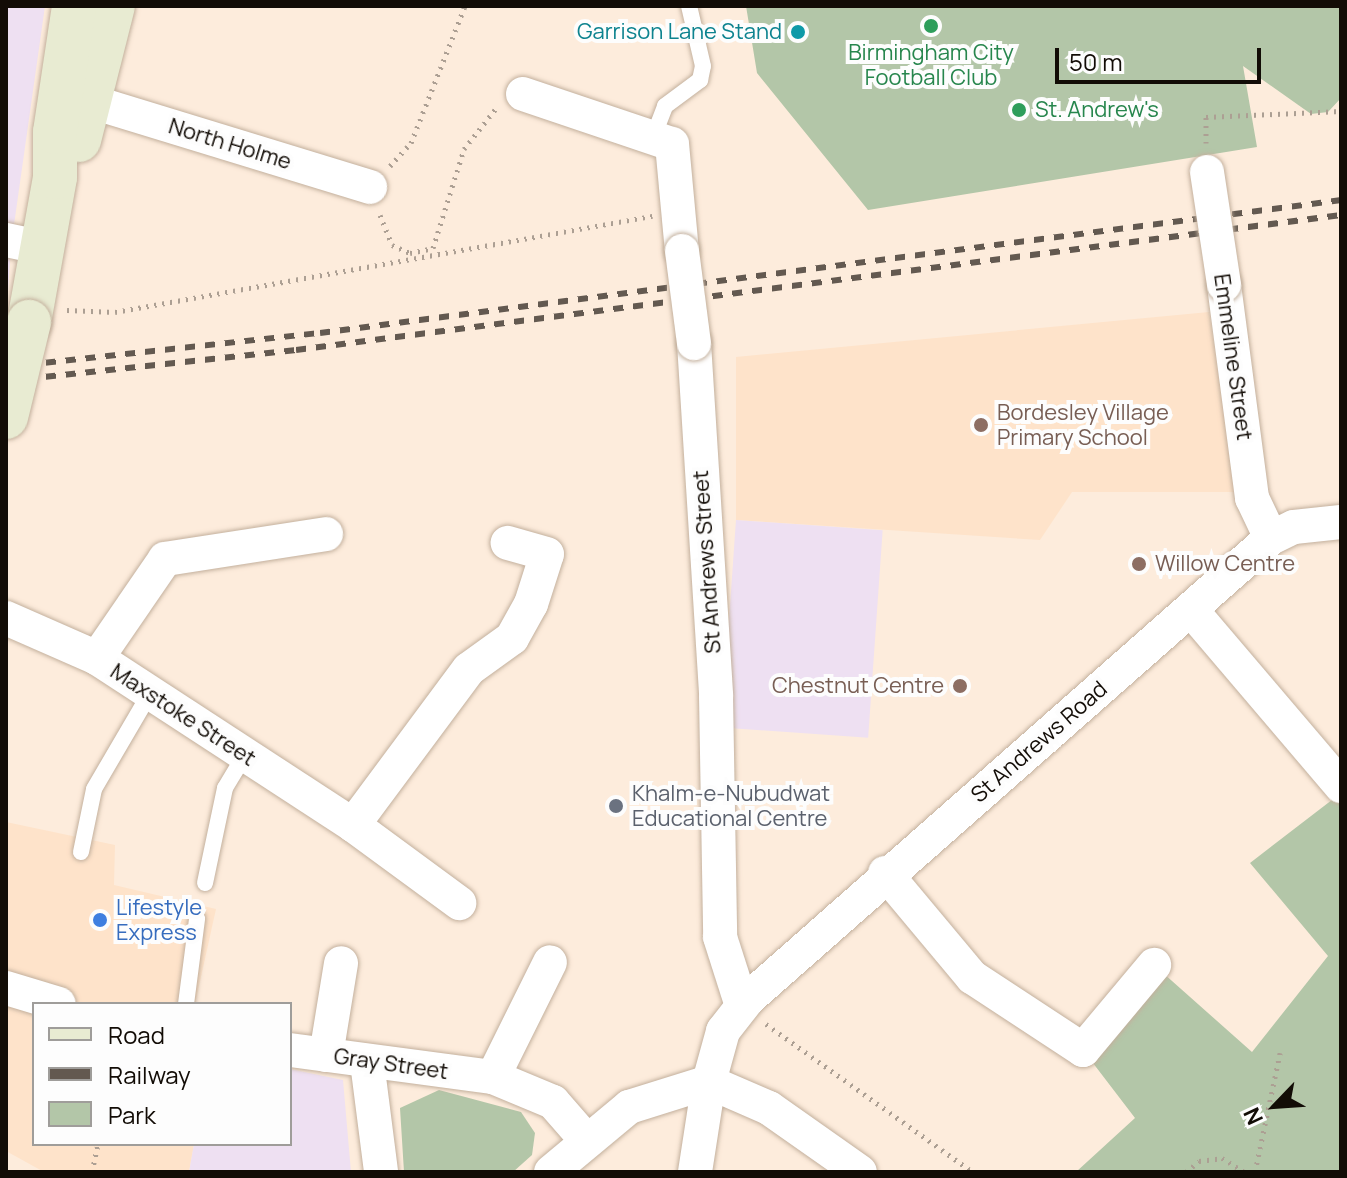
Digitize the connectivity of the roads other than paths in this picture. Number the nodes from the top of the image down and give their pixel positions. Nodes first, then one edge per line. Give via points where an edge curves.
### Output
1 (74, 6) edge
2 (113, 6) edge
3 (689, 6) edge
4 (523, 94) road end
5 (89, 101) junction
6 (650, 134) junction
7 (1207, 172) road end
8 (55, 177) junction
9 (370, 187) road end
10 (24, 244) edge
11 (6, 418) edge
12 (1341, 522) edge
13 (326, 534) dead end
14 (1271, 538) junction
15 (508, 543) dead end
16 (1192, 611) junction
17 (6, 618) edge
18 (97, 658) junction
19 (150, 693) junction
20 (245, 755) junction
21 (1341, 786) edge
22 (353, 825) junction
23 (81, 852) dead end
24 (885, 873) junction
25 (205, 883) dead end
26 (459, 903) dead end
27 (197, 919) dead end
28 (550, 962) dead end
29 (341, 963) dead end
30 (1154, 965) dead end
31 (6, 988) edge
32 (52, 1002) edge
33 (186, 1002) edge
34 (742, 1006) junction
35 (292, 1050) edge
36 (326, 1055) junction
37 (367, 1062) junction
38 (493, 1077) junction
39 (709, 1082) junction
40 (587, 1141) junction
41 (381, 1172) edge
42 (551, 1172) edge
43 (695, 1172) edge
44 (860, 1172) edge

1 - 8 street via 55,132
2 - 5 street
3 - 6 lane via 703,66 700,80 665,106
4 - 6 street
5 - 8 street via 78,144
5 - 9 street, North Holme
6 - 34 street, St Andrews Street, bridge via 672,144 694,343 716,696 720,937
7 - 14 street, Emmeline Street, bridge via 1252,498
8 - 10 street
10 - 11 street, bridge via 32,316
12 - 14 street, St Andrews Road via 1294,527
13 - 18 street via 165,559
14 - 16 street, St Andrews Road
15 - 22 street via 547,554 531,604 512,638 469,669
16 - 21 street
16 - 24 street, St Andrews Road
17 - 18 street, Maxstoke Street
18 - 19 street, Maxstoke Street
19 - 20 street, Maxstoke Street
19 - 23 lane via 94,789
20 - 22 street, Maxstoke Street
20 - 25 lane via 225,788
22 - 26 street, Maxstoke Street
24 - 30 street via 972,977 1083,1050
24 - 34 street, St Andrews Road
27 - 33 lane
28 - 38 street
29 - 36 street
31 - 32 street
34 - 39 street, St Andrews Road via 723,1031
35 - 36 street, Gray Street
36 - 37 street, Gray Street
37 - 38 street, Gray Street
37 - 41 street
38 - 40 street, Gray Street via 553,1102
39 - 40 street via 629,1107
39 - 43 street, St Andrews Road
39 - 44 street via 769,1108
40 - 42 street

